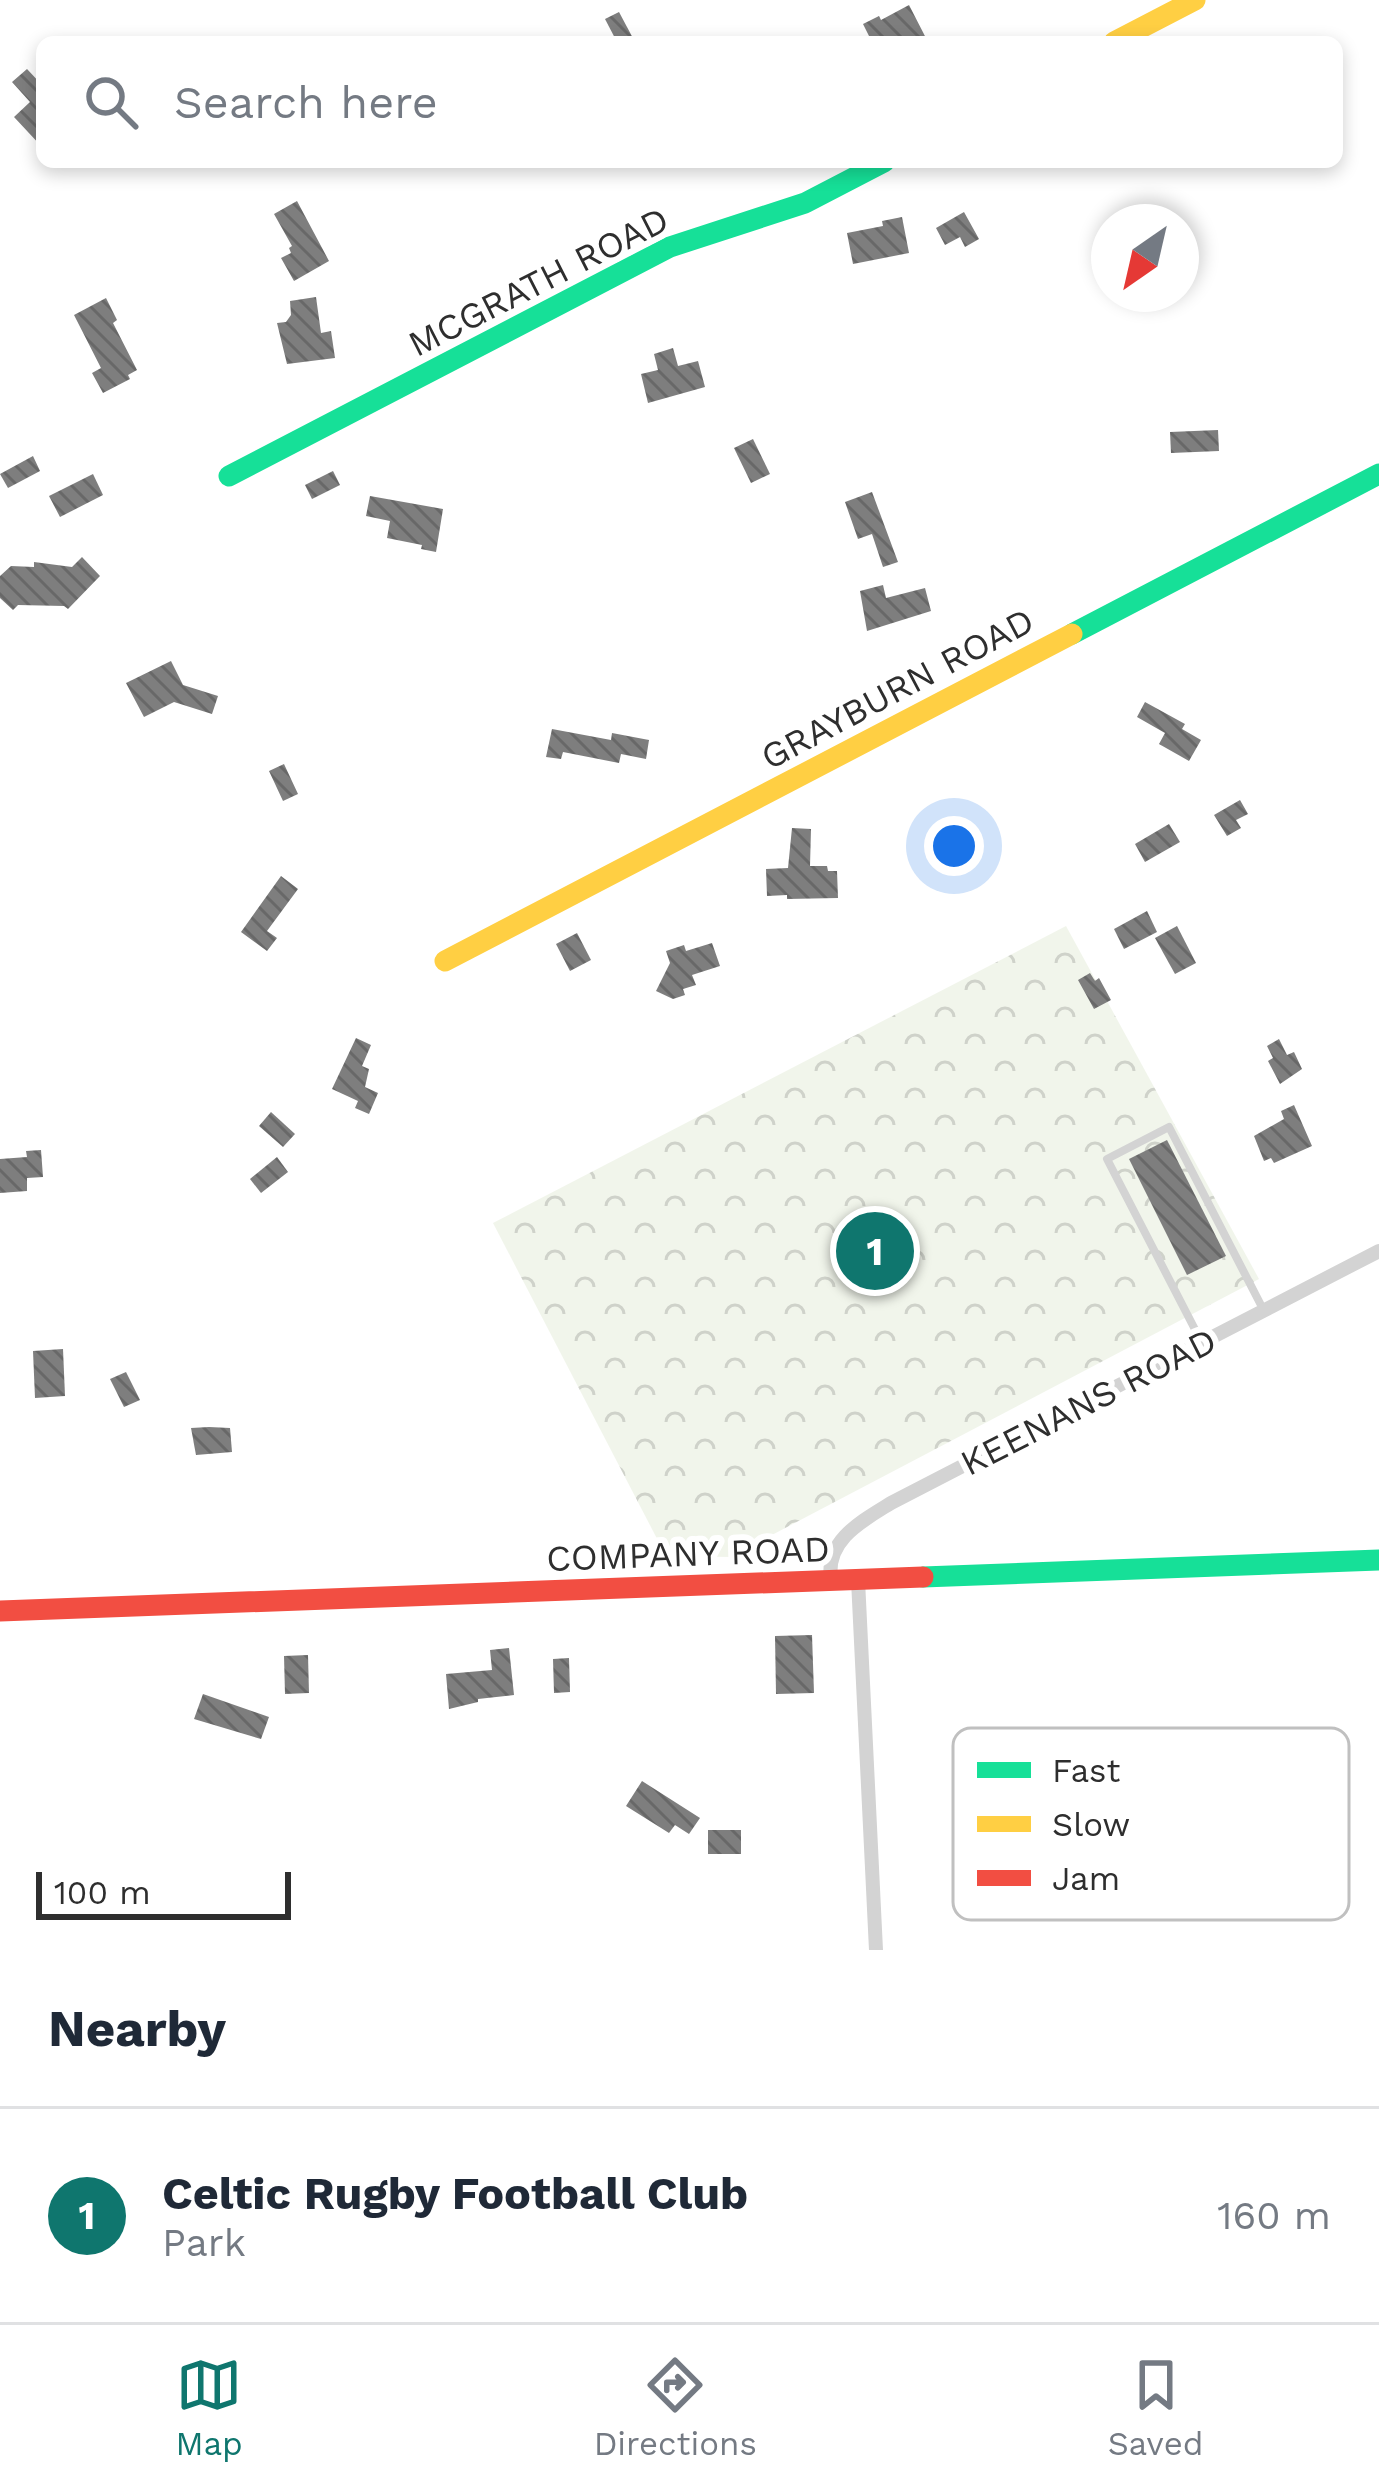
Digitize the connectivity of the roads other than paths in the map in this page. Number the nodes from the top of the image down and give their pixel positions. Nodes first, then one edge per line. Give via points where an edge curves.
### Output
1 (1195, 0) edge
2 (1126, 36) edge
3 (872, 168) edge
4 (1379, 474) edge
5 (229, 476) dead end
6 (445, 961) dead end
7 (1379, 1251) edge
8 (1264, 1311) junction
9 (1202, 1343) junction
10 (1379, 1560) edge
11 (831, 1580) junction
12 (858, 1580) junction
13 (0, 1611) edge
14 (876, 1950) edge

1 - 2 street
3 - 5 street, MCGRATH ROAD via 805,203 670,247
4 - 6 street, GRAYBURN ROAD
7 - 8 street, KEENANS ROAD
8 - 9 street, KEENANS ROAD
8 - 9 lane via 1169,1127 1107,1159
9 - 11 street, KEENANS ROAD via 862,1521 836,1548
10 - 12 street, COMPANY ROAD
11 - 12 street, COMPANY ROAD
11 - 13 street, COMPANY ROAD
12 - 14 street

